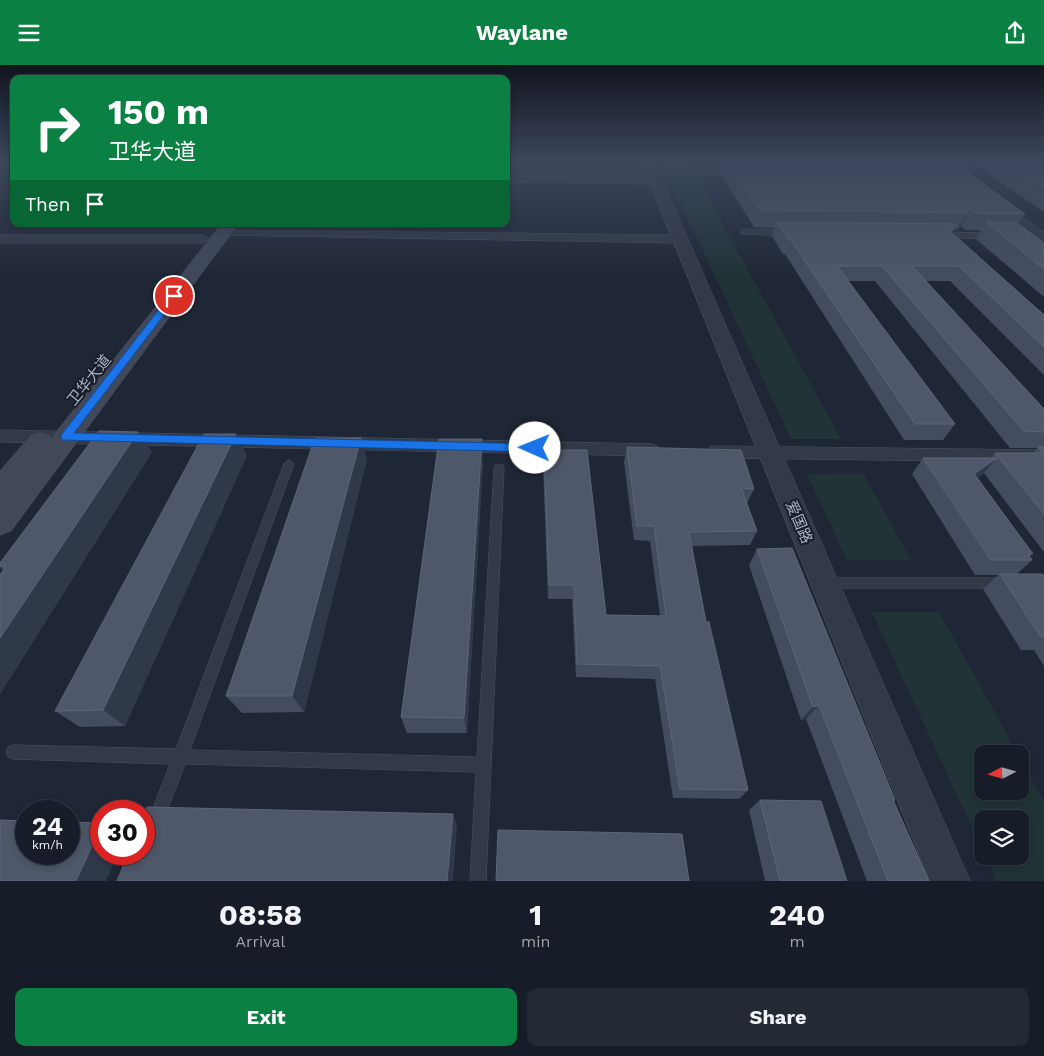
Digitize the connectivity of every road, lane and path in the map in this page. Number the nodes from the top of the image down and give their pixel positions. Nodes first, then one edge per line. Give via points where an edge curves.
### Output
1 (664, 200) edge
2 (991, 200) edge
3 (218, 230) edge
4 (746, 232) dead end
5 (815, 233) edge
6 (922, 235) edge
7 (1042, 238) edge
8 (0, 239) edge
9 (681, 239) junction
10 (0, 435) edge
11 (55, 437) junction
12 (671, 451) edge
13 (701, 451) edge
14 (770, 453) junction
15 (1044, 457) edge
16 (289, 464) dead end
17 (499, 468) dead end
18 (0, 490) edge
19 (0, 523) edge
20 (824, 583) junction
21 (1014, 583) edge
22 (13, 752) dead end
23 (180, 757) junction
24 (484, 765) junction
25 (155, 823) edge
26 (478, 881) edge
27 (950, 881) edge

1 - 9 street, 爱国路
2 - 7 street
3 - 8 street
3 - 9 street
3 - 11 main road, 卫华大道
4 - 5 street
6 - 7 street
9 - 14 street, 爱国路
10 - 11 street
11 - 12 street
11 - 18 main road, 卫华大道
11 - 19 main road, 卫华大道
13 - 14 street
14 - 15 street
14 - 20 street, 爱国路
16 - 23 lane
17 - 24 lane
20 - 21 lane
20 - 27 street, 爱国路
22 - 23 lane
23 - 24 lane
23 - 25 lane
24 - 26 lane

